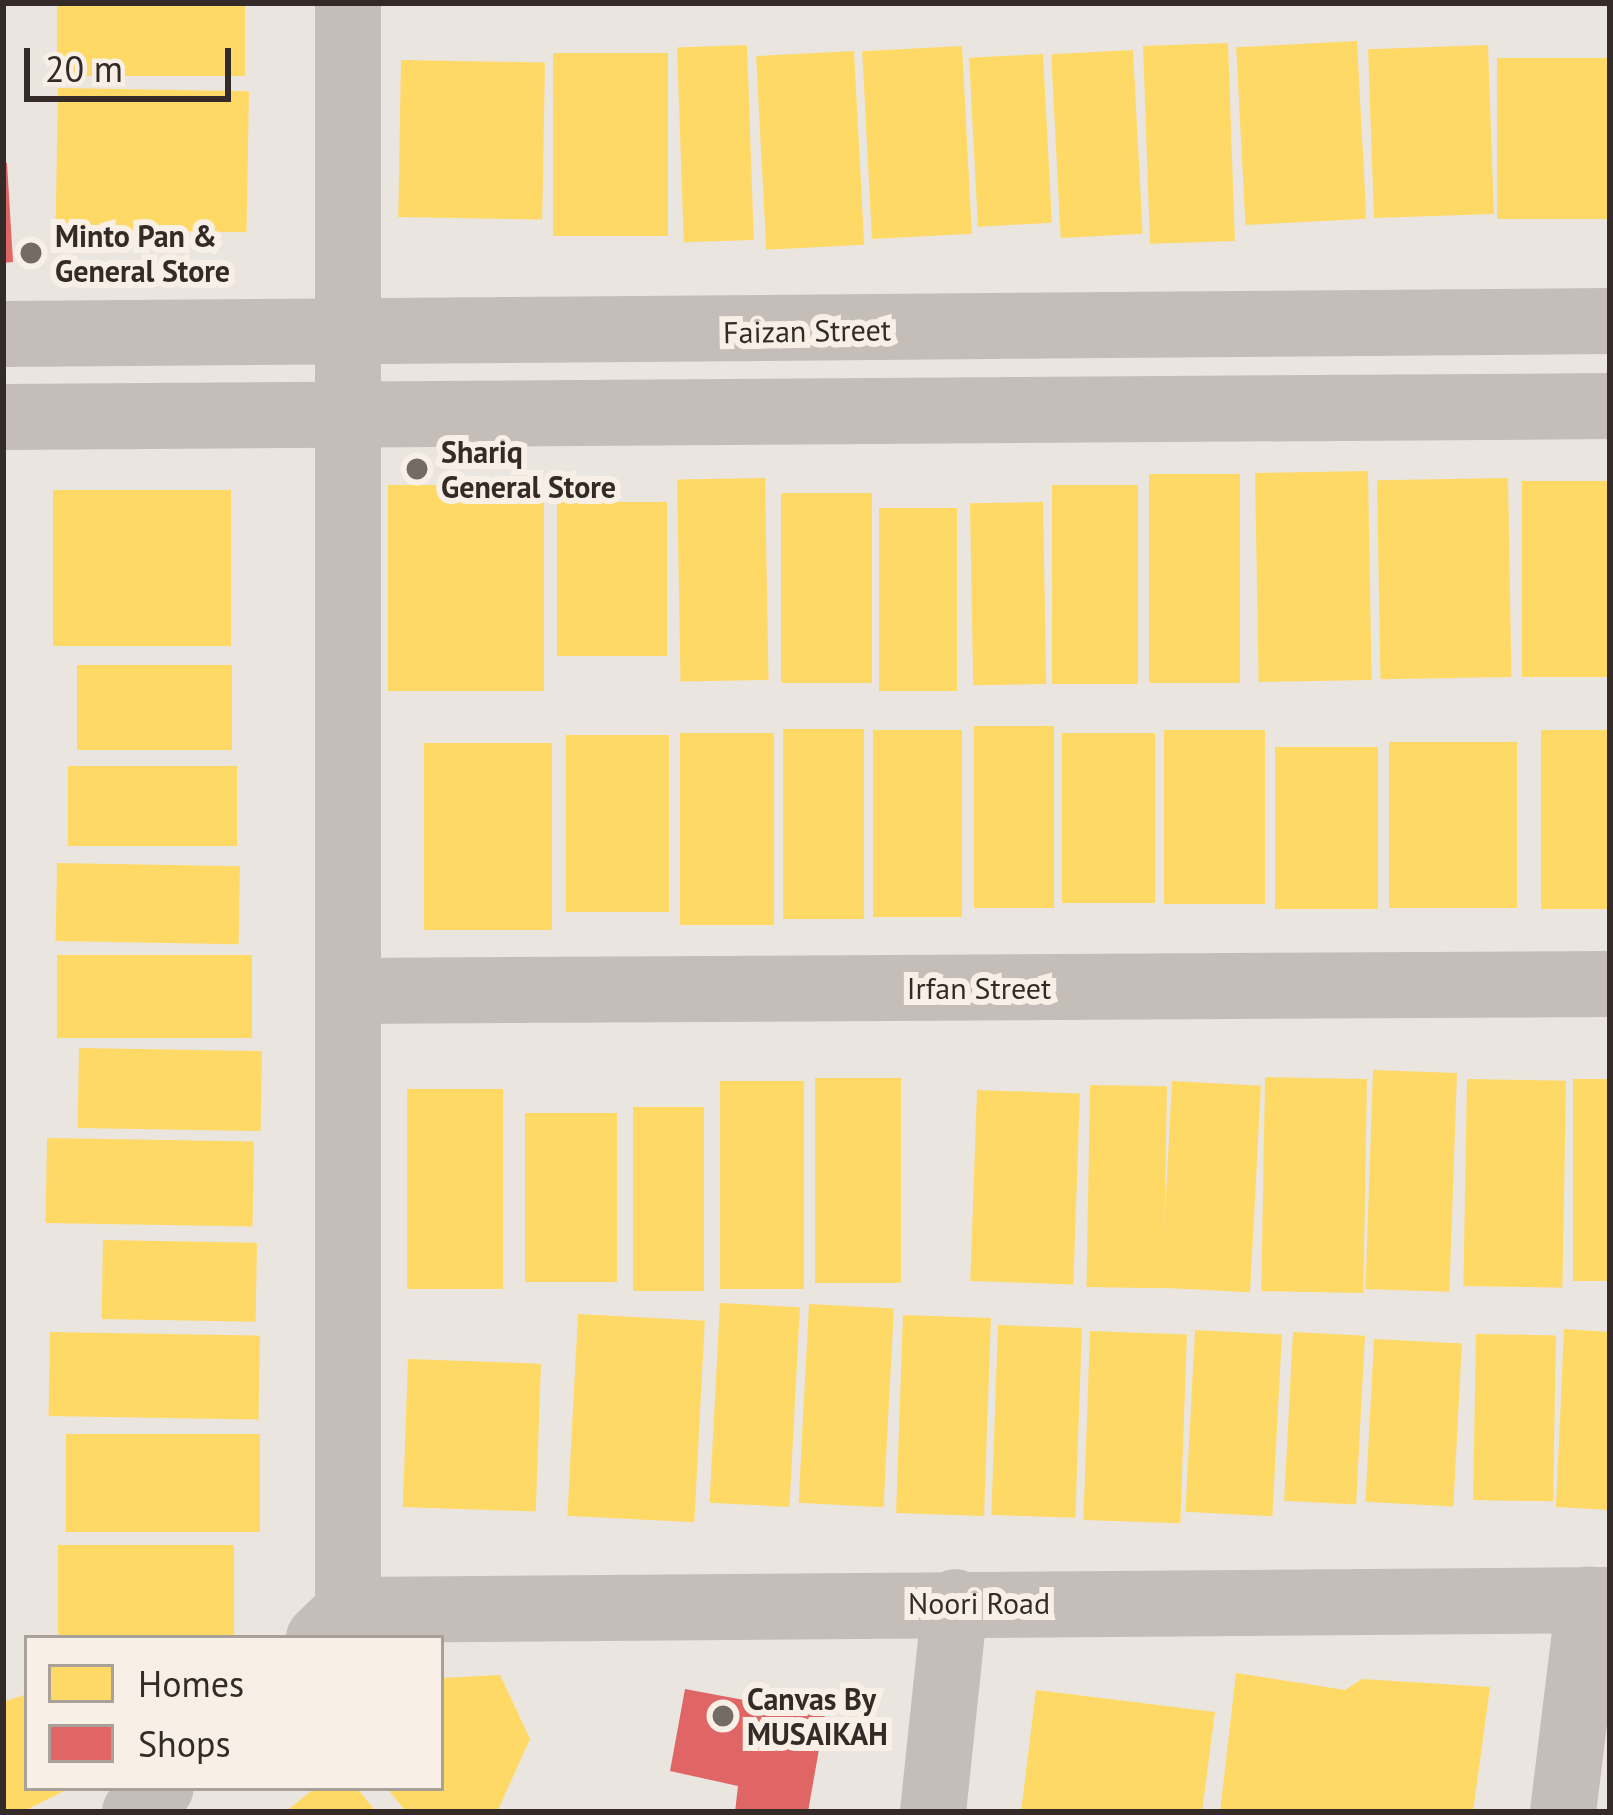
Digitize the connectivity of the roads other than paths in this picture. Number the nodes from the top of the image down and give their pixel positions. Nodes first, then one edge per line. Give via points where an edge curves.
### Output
1 (348, 3) edge
2 (1610, 321) edge
3 (3, 334) edge
4 (349, 336) junction
5 (1610, 406) edge
6 (3, 417) edge
7 (348, 419) junction
8 (1610, 984) edge
9 (348, 991) junction
10 (1599, 1600) edge
11 (955, 1602) junction
12 (333, 1624) edge
13 (157, 1791) edge
14 (135, 1812) edge
15 (933, 1812) edge
16 (1563, 1812) edge

1 - 4 street
2 - 4 street, Faizan Street
3 - 4 street, Faizan Street
4 - 7 street
5 - 7 street
6 - 7 street
7 - 9 street
8 - 9 street, Irfan Street
9 - 12 street
10 - 11 street, Noori Road
10 - 16 street
11 - 12 street, Noori Road
11 - 15 street
13 - 14 street

